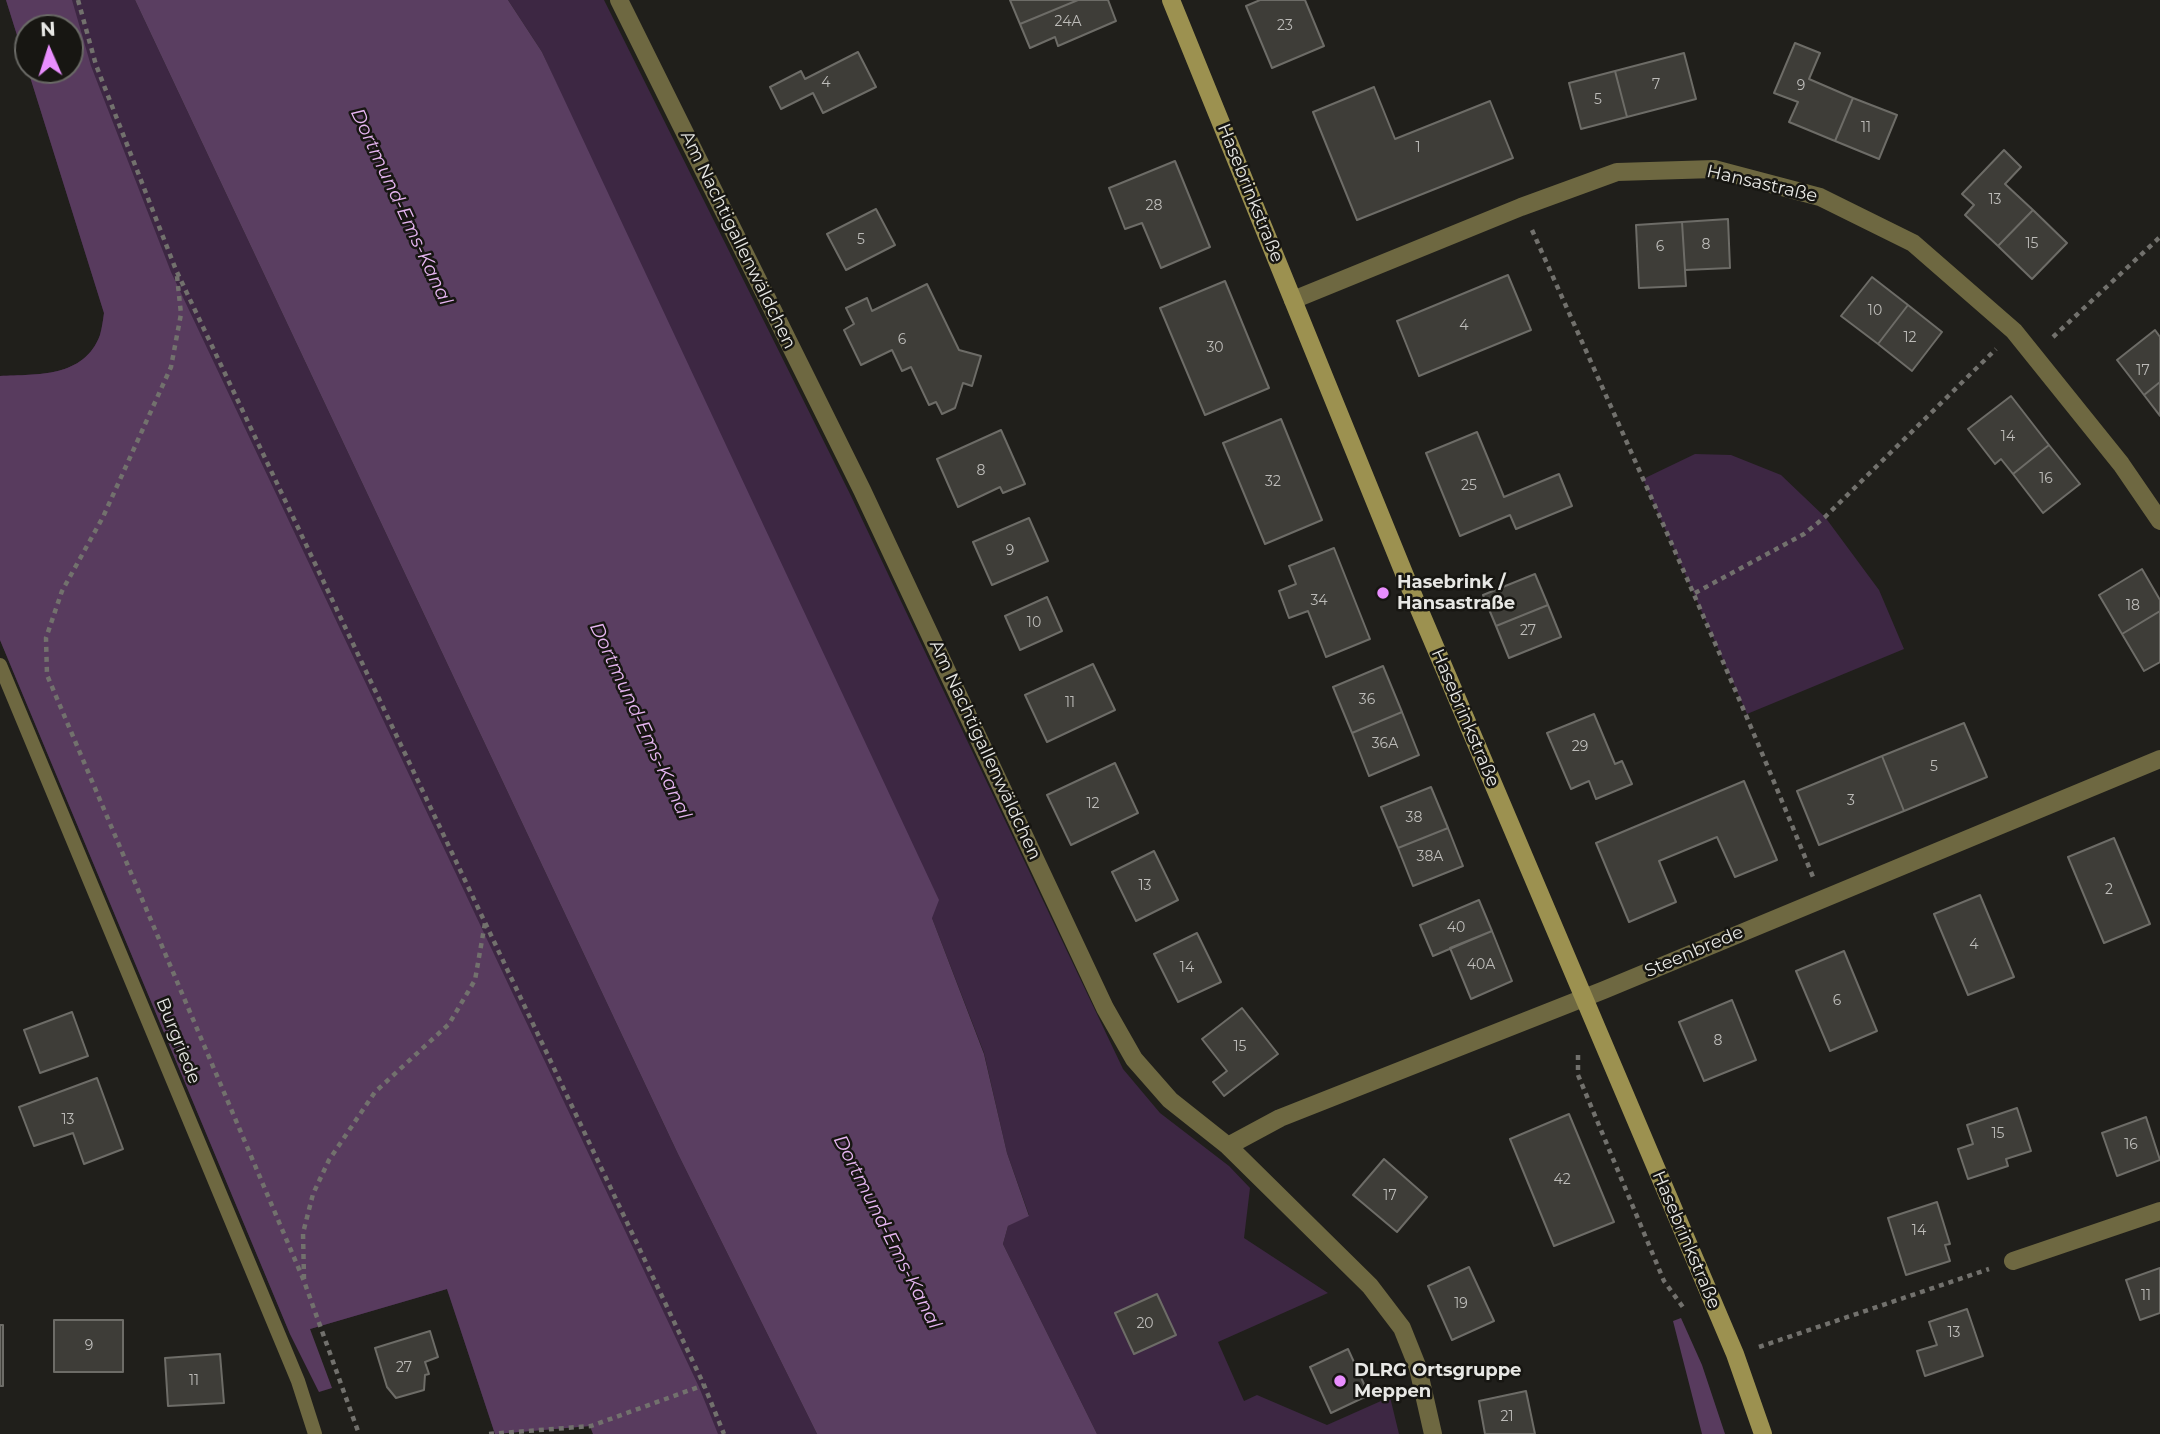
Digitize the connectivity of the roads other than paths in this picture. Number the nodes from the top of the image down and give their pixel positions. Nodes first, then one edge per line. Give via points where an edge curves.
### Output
1 (619, 0) edge
2 (1171, 0) edge
3 (1293, 300) junction
4 (2160, 521) edge
5 (0, 665) edge
6 (2160, 759) edge
7 (1582, 998) junction
8 (1228, 1146) junction
9 (2160, 1211) edge
10 (2013, 1261) road end
11 (315, 1434) edge
12 (1433, 1434) edge
13 (1763, 1434) edge

1 - 8 street, Am Nachtigallenwäldchen via 862,490 1105,1008 1134,1059 1170,1100
2 - 3 street, Hasebrinkstraße
3 - 4 street, Hansastraße via 1617,172 1714,169 1820,197 1913,243 2014,331 2121,464
3 - 7 street, Hasebrinkstraße
5 - 11 lane, Burgriede via 298,1381
6 - 7 street, Steenbrede
7 - 8 street, Steenbrede via 1280,1118
7 - 13 street, Hasebrinkstraße via 1734,1354
8 - 12 street, Am Nachtigallenwäldchen via 1370,1286 1402,1328 1419,1368
9 - 10 street

